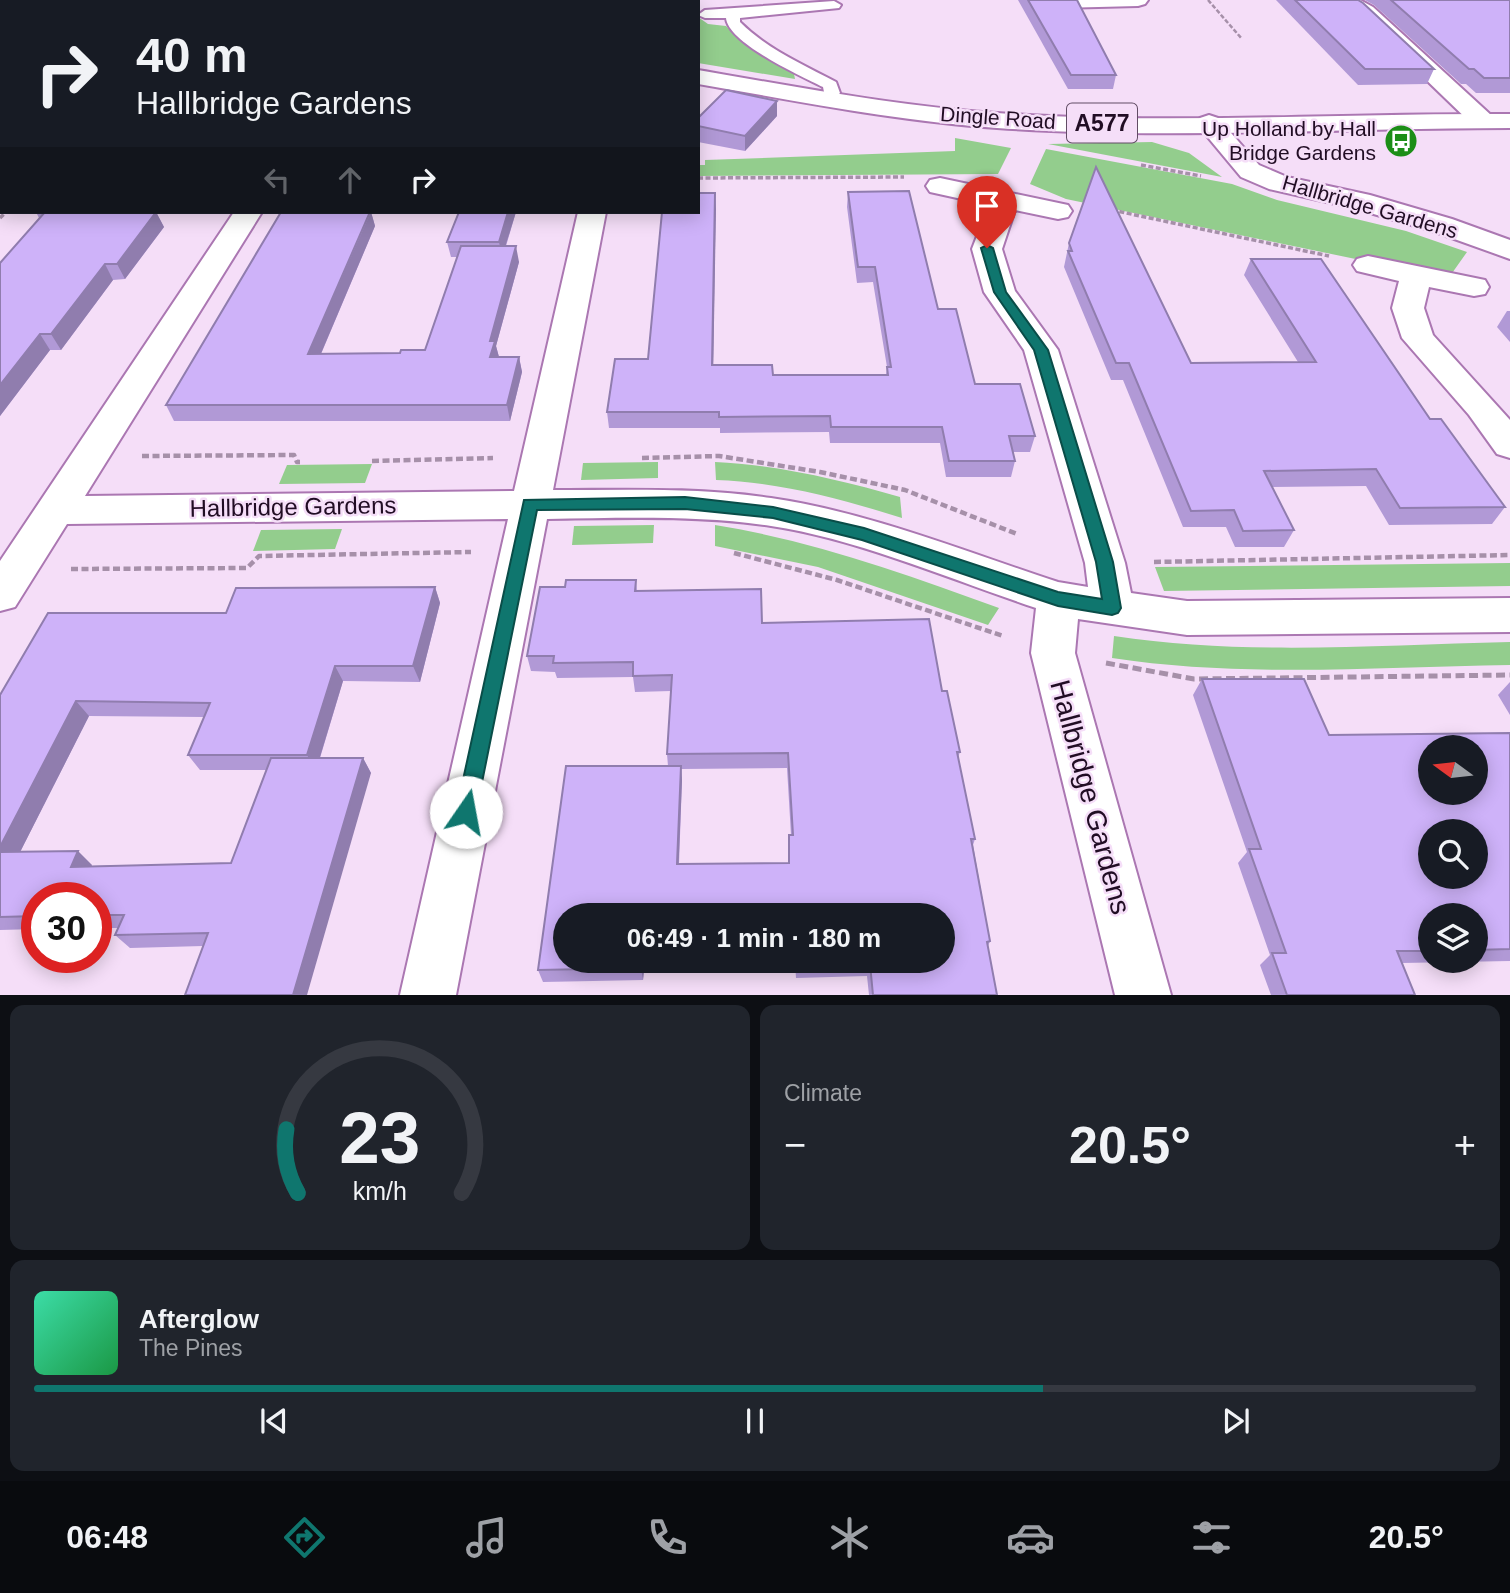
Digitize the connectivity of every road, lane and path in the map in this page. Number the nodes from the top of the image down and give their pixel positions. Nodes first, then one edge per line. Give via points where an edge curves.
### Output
1 (1138, 0) edge
2 (1208, 0) edge
3 (1344, 0) edge
4 (1059, 2) edge
5 (834, 5) dead end
6 (705, 14) dead end
7 (733, 14) junction
8 (1242, 39) dead end
9 (700, 77) edge
10 (825, 99) junction
11 (1483, 121) junction
12 (1510, 121) edge
13 (1209, 123) junction
14 (904, 177) dead end
15 (700, 178) edge
16 (940, 186) dead end
17 (1004, 199) junction
18 (1103, 208) edge
19 (1058, 211) dead end
20 (247, 214) edge
21 (592, 214) edge
22 (1510, 250) edge
23 (1368, 265) joint
24 (1416, 275) junction
25 (1474, 287) dead end
26 (1510, 444) edge
27 (530, 504) junction
28 (55, 510) junction
29 (1510, 555) edge
30 (1105, 562) junction
31 (0, 595) edge
32 (1058, 599) junction
33 (1112, 608) junction
34 (1510, 615) edge
35 (1053, 653) junction
36 (1510, 675) edge
37 (428, 995) edge
38 (1143, 995) edge

1 - 4 street
2 - 8 path
3 - 11 street via 1366,11
5 - 7 lane
6 - 7 lane
7 - 10 lane via 733,23 747,37 830,85 832,93
9 - 10 street, Dingle Road / A577
10 - 13 street, Dingle Road / A577 via 1038,123
11 - 12 street, Dingle Road / A577
11 - 13 street, Dingle Road / A577
13 - 22 street, Hallbridge Gardens via 1251,171 1279,183 1360,201
14 - 15 path
16 - 17 street
17 - 19 street
17 - 30 street via 987,248 1000,292 1041,350
18 - 23 path
20 - 28 street
21 - 27 street
23 - 24 street
24 - 25 street
24 - 26 street via 1408,308 1418,338
27 - 28 street, Hallbridge Gardens
27 - 32 street, Hallbridge Gardens via 685,503 773,512 864,534
27 - 37 street
28 - 31 street
29 - 30 path
30 - 33 street
32 - 33 street, Hallbridge Gardens
32 - 35 street, Hallbridge Gardens
33 - 34 street, Hallbridge Gardens via 1187,618
35 - 36 path via 1194,679
35 - 38 street, Hallbridge Gardens

